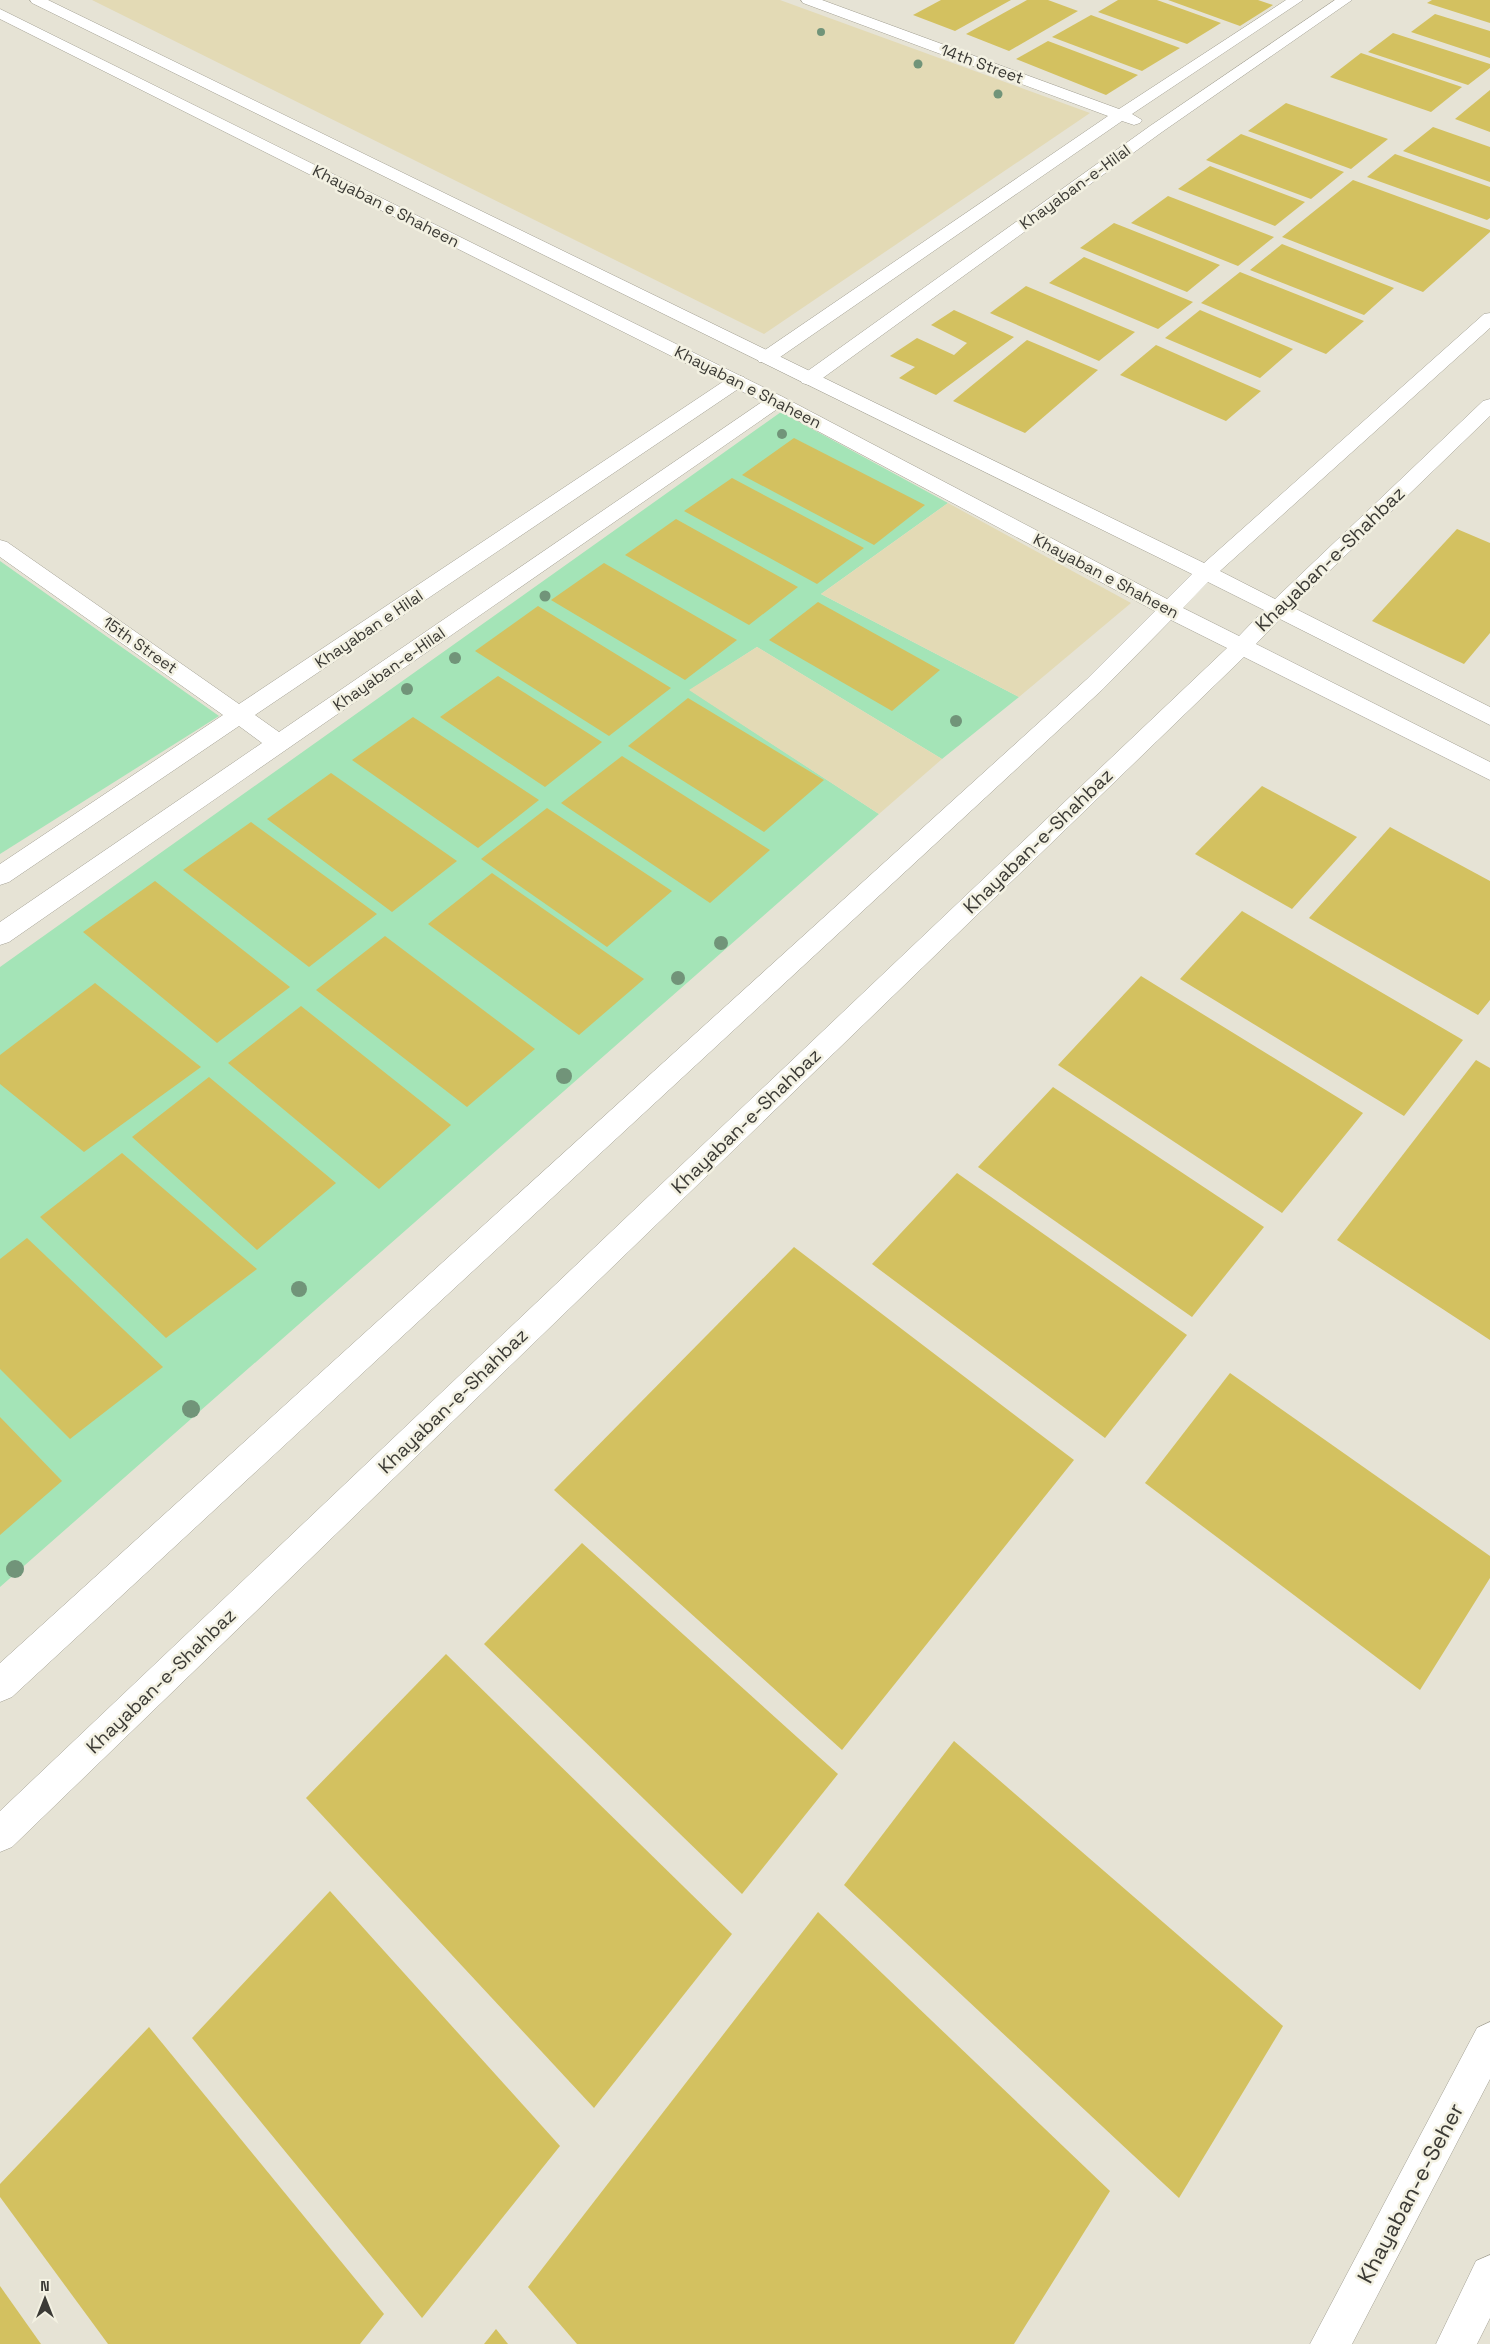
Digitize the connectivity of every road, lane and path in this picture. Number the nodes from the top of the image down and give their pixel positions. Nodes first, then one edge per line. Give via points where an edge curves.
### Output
1 (37, 0) edge
2 (808, 0) edge
3 (1296, 0) edge
4 (1315, 0) edge
5 (1340, 3) edge
6 (0, 13) edge
7 (126, 44) junction
8 (90, 58) junction
9 (1120, 116) junction
10 (1156, 128) junction
11 (1490, 318) edge
12 (766, 358) junction
13 (809, 379) junction
14 (737, 381) junction
15 (776, 401) junction
16 (1490, 405) edge
17 (0, 546) edge
18 (1206, 572) junction
19 (1168, 609) junction
20 (1277, 609) junction
21 (1242, 646) junction
22 (240, 715) junction
23 (1490, 717) edge
24 (280, 744) junction
25 (1490, 772) edge
26 (0, 876) edge
27 (0, 935) edge
28 (0, 1685) edge
29 (0, 1835) edge
30 (1490, 2041) edge
31 (1490, 2275) edge
32 (1330, 2344) edge
33 (1456, 2344) edge

1 - 7 main road, Khayaban e Shaheen
2 - 9 main road, 14th Street
3 - 9 main road
4 - 5 main road
5 - 10 main road, Khayaban-e-Hilal
6 - 8 main road, Khayaban e Shaheen
7 - 8 main road
7 - 12 main road, Khayaban e Shaheen
8 - 14 main road, Khayaban e Shaheen
9 - 10 main road, 14th Street
9 - 12 main road
10 - 13 main road, Khayaban-e-Hilal
11 - 18 main road
12 - 13 main road, Khayaban e Shaheen
13 - 18 main road, Khayaban e Shaheen
14 - 15 main road, Khayaban e Shaheen
14 - 22 main road, Khayaban e Hilal
15 - 19 main road, Khayaban e Shaheen
15 - 24 main road, Khayaban-e-Hilal
16 - 20 main road, Khayaban-e-Shahbaz
17 - 22 main road, 15th Street
18 - 19 main road
18 - 20 main road, Khayaban e Shaheen
19 - 21 main road, Khayaban e Shaheen
19 - 28 main road via 1088,691
20 - 21 main road, Khayaban-e-Shahbaz
20 - 23 main road, Khayaban e Shaheen
21 - 25 main road, Khayaban e Shaheen
21 - 29 main road, Khayaban-e-Shahbaz
22 - 24 main road, 15th Street
22 - 26 main road, Khayaban e Hilal
24 - 27 main road, Khayaban-e-Hilal
30 - 32 main road, Khayaban-e-Seher
31 - 33 main road

